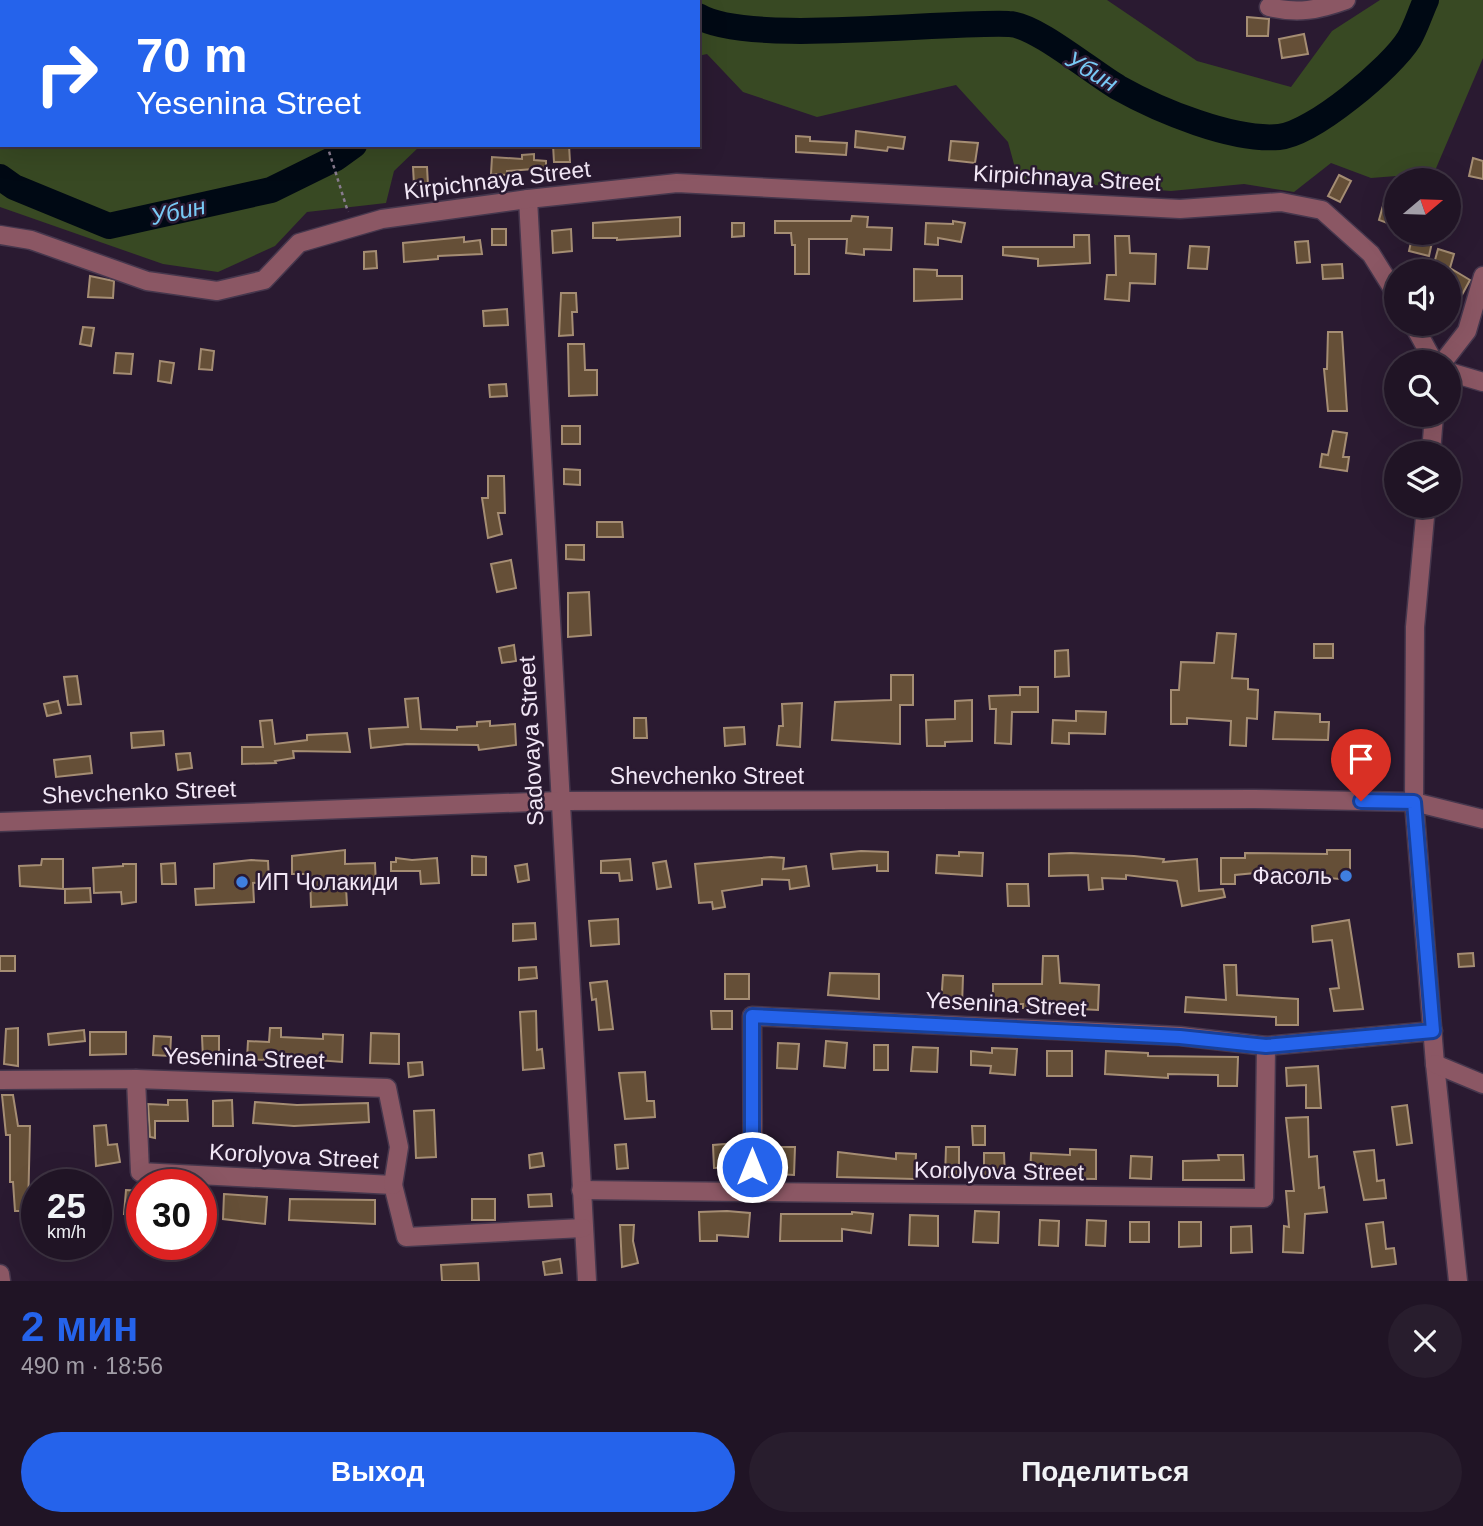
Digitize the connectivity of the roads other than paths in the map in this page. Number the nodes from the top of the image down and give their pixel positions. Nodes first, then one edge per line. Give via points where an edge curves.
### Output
1 (1346, 0) edge
2 (1269, 8) dead end
3 (528, 199) junction
4 (0, 235) edge
5 (1384, 275) edge
6 (1483, 276) edge
7 (1452, 350) edge
8 (1461, 376) edge
9 (1483, 382) edge
10 (1425, 518) edge
11 (559, 801) junction
12 (1414, 802) junction
13 (1483, 819) edge
14 (0, 822) edge
15 (1433, 1031) junction
16 (1266, 1046) junction
17 (1435, 1064) junction
18 (136, 1079) junction
19 (0, 1080) edge
20 (1483, 1084) edge
21 (393, 1185) junction
22 (581, 1190) junction
23 (753, 1192) junction
24 (583, 1228) junction
25 (0, 1275) edge
26 (1, 1281) edge
27 (587, 1281) edge
28 (1458, 1281) edge

1 - 2 street via 1312,11
3 - 4 street, Kirpichnaya Street via 382,219 299,243 264,280 217,291 147,281 31,240
3 - 5 street, Kirpichnaya Street via 677,183 1180,209 1281,202 1322,210 1371,254
3 - 11 street, Sadovaya Street
6 - 7 street via 1466,331
8 - 9 street
10 - 12 street via 1415,627
11 - 12 street, Shevchenko Street
11 - 14 street, Shevchenko Street
11 - 22 street, Sadovaya Street
12 - 13 street, Shevchenko Street
12 - 15 street
15 - 16 street, Yesenina Street
15 - 17 street
16 - 23 street, Korolyova Street via 1265,1198
16 - 23 street, Yesenina Street via 1180,1037 752,1016
17 - 20 street
17 - 28 street
18 - 19 street, Yesenina Street
18 - 21 street, Korolyova Street via 140,1172
18 - 21 street, Yesenina Street via 387,1088 399,1147
21 - 24 street, Korolyova Street via 406,1237
22 - 23 street, Korolyova Street
22 - 24 street, Sadovaya Street
24 - 27 street, Sadovaya Street
25 - 26 street

